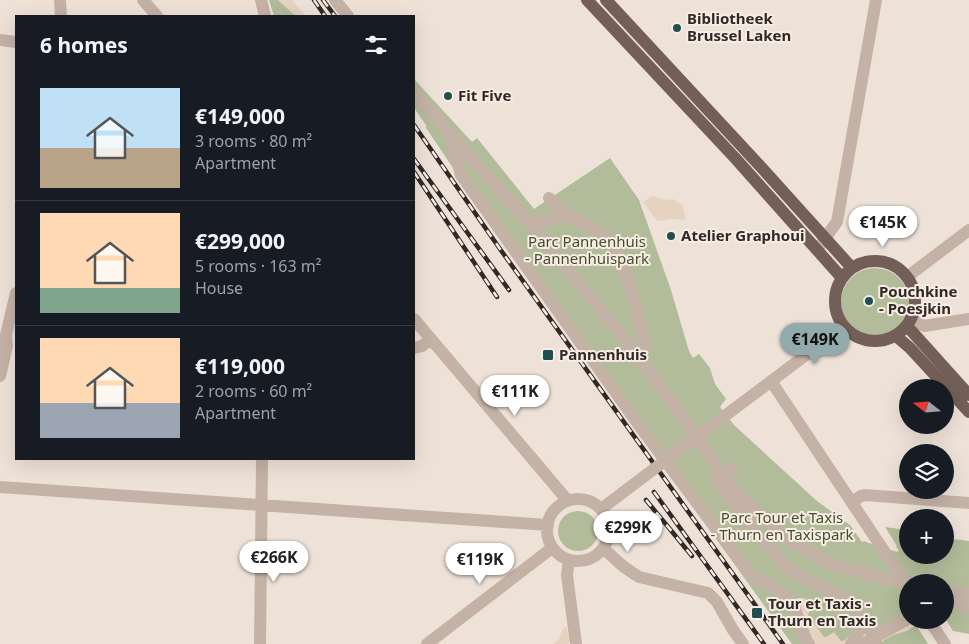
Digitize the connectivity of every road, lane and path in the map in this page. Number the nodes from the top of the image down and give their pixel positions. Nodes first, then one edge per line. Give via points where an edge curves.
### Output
1 (60, 0) edge
2 (143, 0) edge
3 (261, 0) edge
4 (336, 0) edge
5 (587, 0) edge
6 (606, 0) edge
7 (876, 0) edge
8 (61, 15) edge
9 (156, 15) edge
10 (264, 15) edge
11 (347, 15) edge
12 (0, 40) edge
13 (15, 42) edge
14 (415, 93) edge
15 (449, 132) junction
16 (549, 198) dead end
17 (568, 215) junction
18 (531, 224) junction
19 (969, 230) edge
20 (822, 244) junction
21 (852, 268) junction
22 (907, 277) junction
23 (842, 278) junction
24 (15, 295) edge
25 (6, 311) edge
26 (969, 319) edge
27 (415, 320) edge
28 (909, 323) junction
29 (843, 326) junction
30 (896, 336) junction
31 (5, 337) edge
32 (431, 339) junction
33 (415, 348) edge
34 (639, 357) junction
35 (0, 376) edge
36 (771, 381) junction
37 (969, 395) edge
38 (969, 412) edge
39 (262, 460) edge
40 (727, 471) junction
41 (0, 487) edge
42 (568, 501) junction
43 (852, 502) junction
44 (261, 504) junction
45 (969, 504) edge
46 (601, 509) junction
47 (548, 525) junction
48 (552, 548) junction
49 (604, 549) junction
50 (568, 560) junction
51 (900, 574) edge
52 (899, 581) edge
53 (954, 592) edge
54 (969, 594) edge
55 (954, 601) edge
56 (969, 608) edge
57 (865, 621) junction
58 (899, 624) edge
59 (935, 629) edge
60 (875, 639) edge
61 (260, 644) edge
62 (427, 644) edge
63 (576, 644) edge
64 (743, 644) edge
65 (808, 644) edge
66 (851, 644) edge
67 (945, 644) edge

1 - 8 street
2 - 9 street
3 - 10 street
4 - 11 street
5 - 20 main road via 736,159
6 - 20 main road
7 - 20 street via 837,222
12 - 13 street
14 - 15 street
15 - 18 street
15 - 65 street via 461,175 692,501 750,574 792,601
16 - 17 street
17 - 18 street
17 - 34 street via 607,239 618,256 645,344
18 - 34 street
19 - 22 street
20 - 21 main road
20 - 23 main road
21 - 22 main road via 878,261 894,266
21 - 23 main road
22 - 28 main road via 916,300
23 - 29 main road via 834,300
24 - 25 street
25 - 31 street
26 - 28 street via 924,326
27 - 32 street
28 - 30 main road
28 - 37 main road
29 - 30 main road via 856,337 871,342
29 - 36 street
30 - 38 main road
31 - 35 street via 7,346
32 - 33 street
32 - 42 street
34 - 40 street via 695,434
36 - 43 street
36 - 46 street, bridge
39 - 44 street
40 - 52 street via 734,489 784,536 804,550 842,567
40 - 57 street via 718,474 718,483 756,533 789,569 846,599
41 - 44 street
42 - 46 street via 589,501
42 - 47 street via 557,508
43 - 45 street via 865,495
43 - 51 street
44 - 47 street
44 - 61 street
46 - 49 street via 610,532
47 - 48 street via 547,536
48 - 50 street
48 - 62 street
49 - 50 street via 587,561
49 - 64 street via 639,577 708,593 715,598
50 - 63 street
53 - 54 street
55 - 56 street
57 - 60 street
57 - 66 street
58 - 60 street
59 - 67 street

